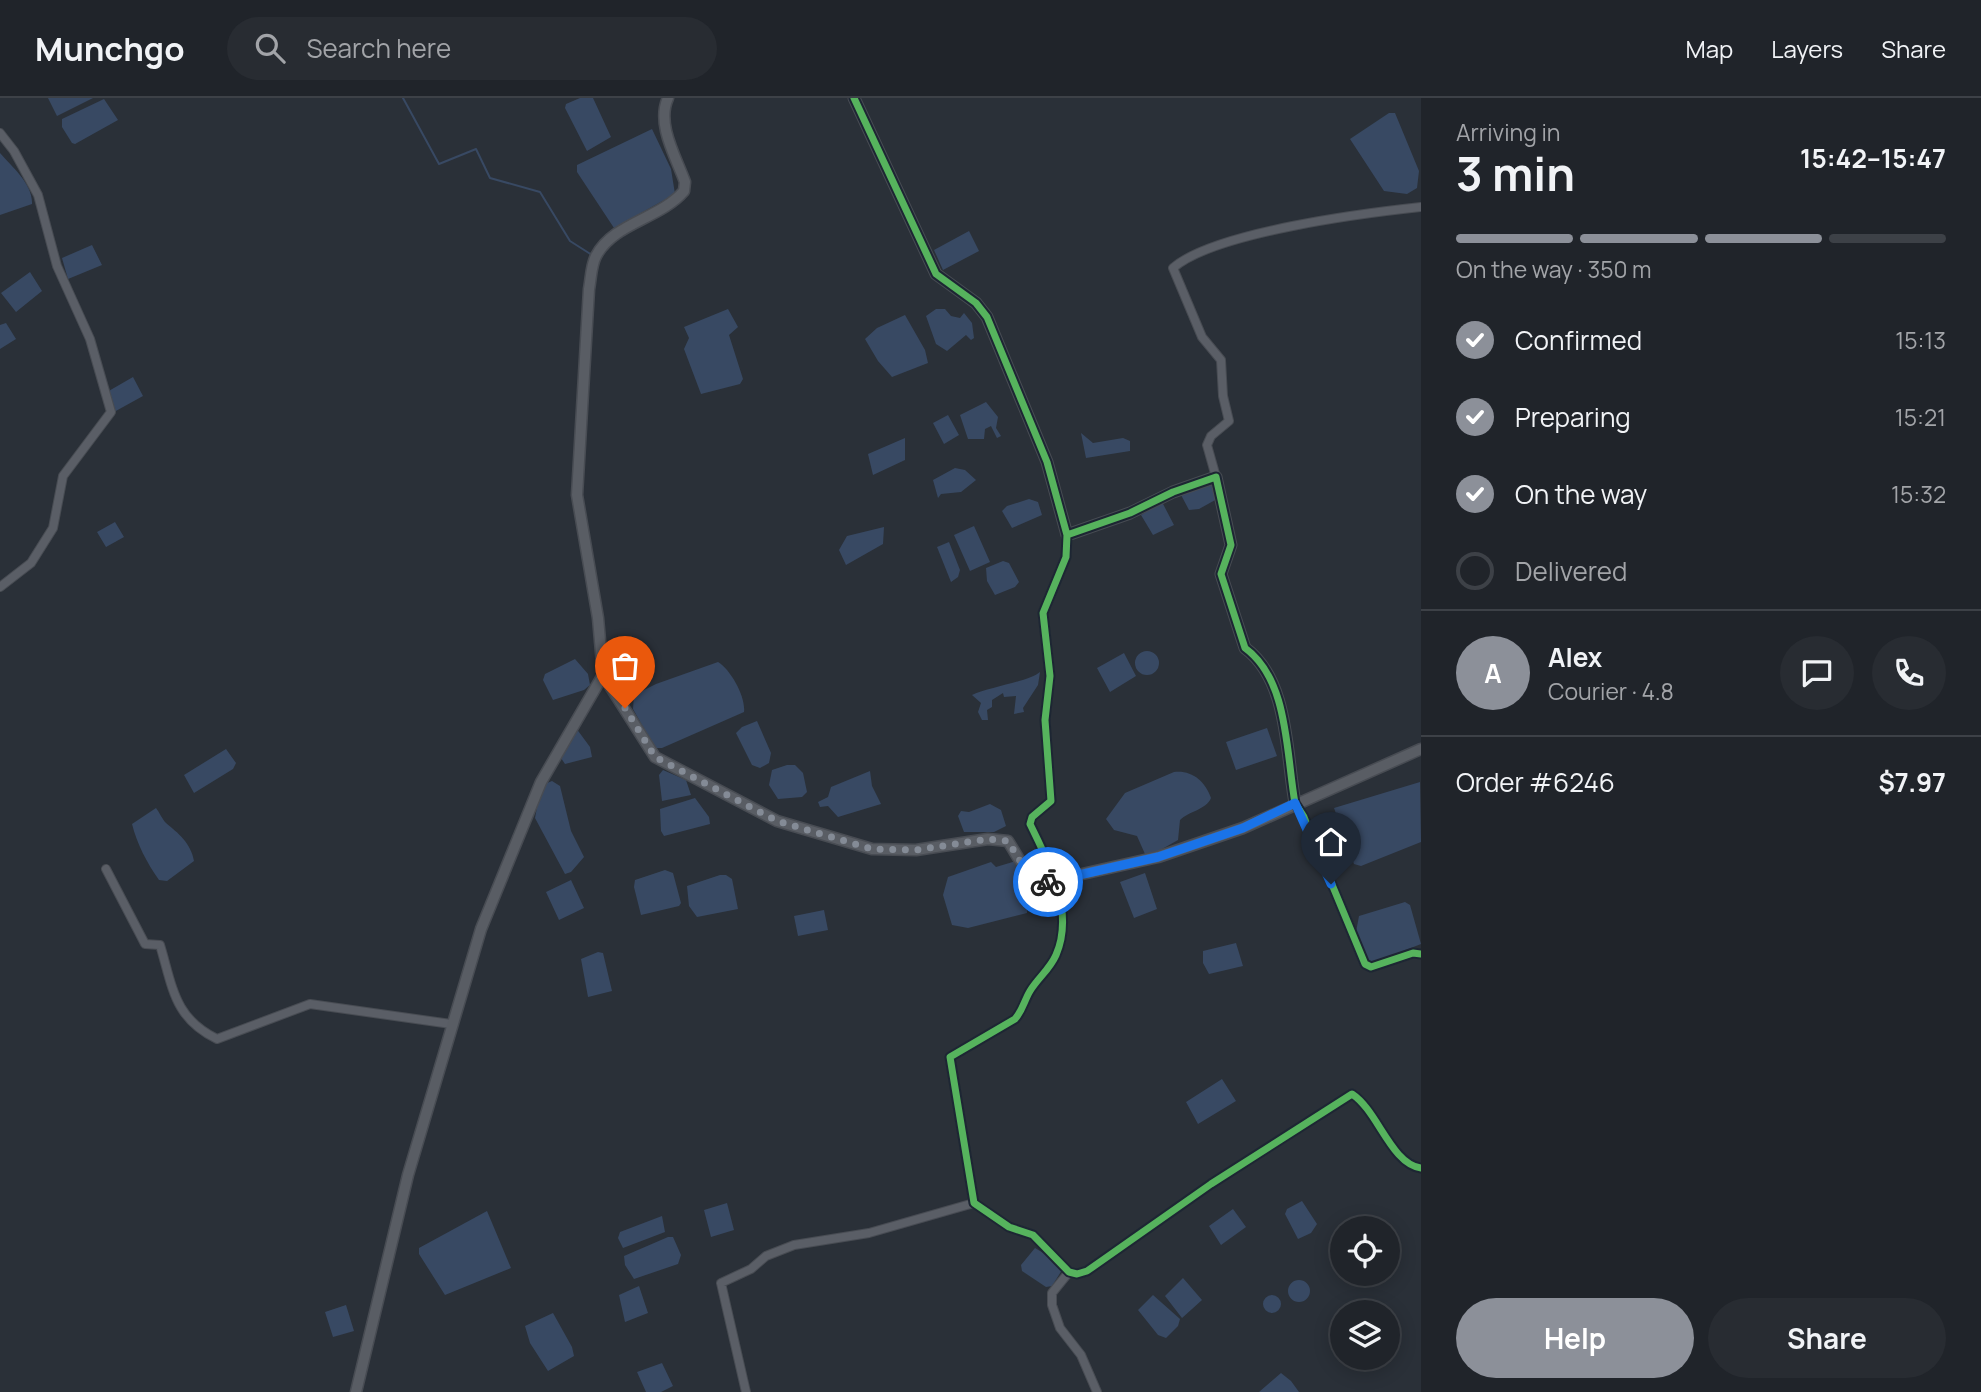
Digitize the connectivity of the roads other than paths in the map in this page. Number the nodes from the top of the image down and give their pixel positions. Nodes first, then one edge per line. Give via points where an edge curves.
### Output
1 (668, 98) edge
2 (854, 98) edge
3 (0, 133) edge
4 (1421, 207) edge
5 (1216, 477) junction
6 (1067, 535) junction
7 (0, 587) edge
8 (603, 675) junction
9 (1421, 750) edge
10 (1295, 803) junction
11 (106, 869) dead end
12 (1055, 882) junction
13 (1421, 954) edge
14 (451, 1024) junction
15 (1421, 1168) edge
16 (974, 1203) junction
17 (1069, 1272) junction
18 (356, 1392) edge
19 (746, 1392) edge
20 (1097, 1392) edge

1 - 8 street via 665,128 684,191 659,212 607,242 595,258 589,289 577,495
2 - 6 street via 936,274 988,317 1043,452
3 - 7 street via 38,195 57,266 90,339 111,412 63,476 53,528 31,563
4 - 5 street via 1244,237 1173,268 1202,337 1222,360 1229,421 1207,445
5 - 6 street
5 - 10 street via 1231,545 1221,574 1245,649 1256,656 1268,675 1278,702
6 - 12 street via 1066,556 1043,613 1050,676 1045,720 1051,801 1030,824
8 - 12 street via 655,757 777,821 872,849 916,850 988,839 1008,841 1031,879
8 - 14 street via 541,782 481,929
9 - 10 street
10 - 12 street via 1243,828 1158,857
10 - 13 street via 1365,964 1371,967
11 - 14 street via 145,944 160,945 179,1006 195,1028 217,1039 310,1004
12 - 16 street via 1062,921 1050,966 1015,1019 956,1051 949,1060
14 - 18 street via 408,1175
15 - 17 street via 1405,1163 1352,1094 1087,1271
16 - 17 street via 1009,1227 1033,1235
16 - 19 street via 869,1233 794,1245 721,1283
17 - 20 street via 1052,1293 1052,1305

